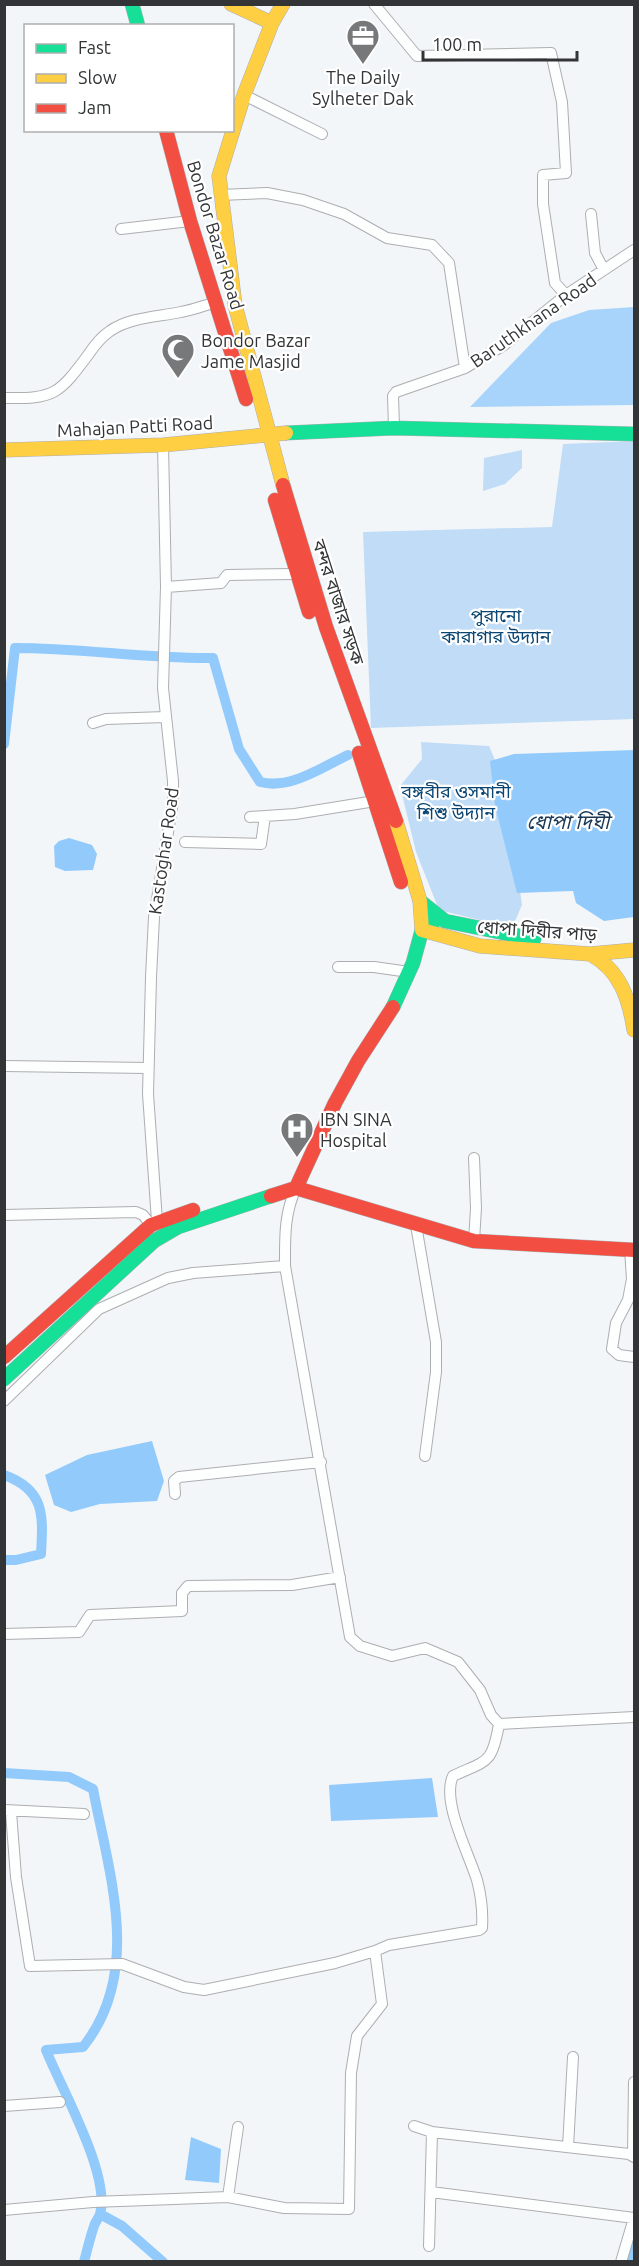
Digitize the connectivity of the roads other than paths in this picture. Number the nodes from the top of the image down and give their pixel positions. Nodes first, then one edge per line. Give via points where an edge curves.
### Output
1 (132, 4) edge
2 (231, 4) edge
3 (283, 4) edge
4 (374, 4) edge
5 (272, 23) junction
6 (137, 24) edge
7 (244, 95) junction
8 (234, 127) edge
9 (167, 132) edge
10 (233, 132) edge
11 (321, 134) dead end
12 (220, 195) junction
13 (591, 214) dead end
14 (190, 221) junction
15 (121, 228) dead end
16 (634, 250) edge
17 (604, 270) junction
18 (566, 295) junction
19 (217, 302) junction
20 (465, 368) junction
21 (4, 398) edge
22 (394, 428) junction
23 (261, 434) junction
24 (634, 434) edge
25 (164, 445) junction
26 (4, 450) edge
27 (295, 574) junction
28 (166, 586) junction
29 (165, 717) junction
30 (93, 723) dead end
31 (375, 801) junction
32 (265, 816) junction
33 (250, 817) dead end
34 (185, 842) dead end
35 (420, 901) junction
36 (442, 920) junction
37 (422, 930) junction
38 (443, 938) junction
39 (634, 950) edge
40 (564, 951) junction
41 (416, 953) junction
42 (590, 954) junction
43 (338, 967) dead end
44 (409, 972) junction
45 (634, 1030) edge
46 (4, 1066) edge
47 (148, 1068) junction
48 (474, 1158) dead end
49 (296, 1188) junction
50 (272, 1195) junction
51 (4, 1215) edge
52 (154, 1223) junction
53 (416, 1225) junction
54 (474, 1241) junction
55 (630, 1246) edge
56 (285, 1266) junction
57 (634, 1357) edge
58 (4, 1358) edge
59 (4, 1379) edge
60 (4, 1401) edge
61 (425, 1456) dead end
62 (321, 1462) junction
63 (176, 1494) dead end
64 (340, 1577) junction
65 (4, 1634) edge
66 (634, 1717) edge
67 (499, 1724) junction
68 (8, 1811) edge
69 (84, 1814) dead end
70 (375, 1951) junction
71 (573, 2057) dead end
72 (634, 2082) edge
73 (60, 2102) dead end
74 (4, 2106) edge
75 (414, 2126) dead end
76 (238, 2127) dead end
77 (432, 2132) junction
78 (568, 2147) junction
79 (634, 2157) edge
80 (431, 2192) junction
81 (228, 2198) junction
82 (4, 2210) edge
83 (634, 2218) edge
84 (429, 2246) dead end
85 (621, 2262) edge

1 - 6 main road
2 - 5 main road
3 - 5 main road, বন্দর বাজার সড়ক
4 - 18 street via 417,56 551,53 562,102 566,173 543,175 543,204 555,283
5 - 7 main road, বন্দর বাজার সড়ক
7 - 8 main road, বন্দর বাজার সড়ক
7 - 11 street
9 - 14 main road, Bondor Bazar Road
10 - 12 main road, বন্দর বাজার সড়ক via 219,176
12 - 20 street via 267,193 303,200 344,214 387,238 432,245 449,263
12 - 23 main road, বন্দর বাজার সড়ক via 235,305
13 - 17 street via 595,253
14 - 15 street
14 - 19 main road, Bondor Bazar Road
16 - 17 street, Baruthkhana Road
17 - 18 street, Baruthkhana Road
18 - 20 street, Baruthkhana Road via 504,345
19 - 21 street via 116,327 97,343 55,393 41,398
19 - 23 main road, Bondor Bazar Road
20 - 22 street, Baruthkhana Road via 396,392
22 - 23 main road, Mahajan Patti Road
22 - 24 main road, Mahajan Patti Road
23 - 25 main road, Mahajan Patti Road
23 - 27 main road, Bondor Bazar Road
23 - 35 main road, বন্দর বাজার সড়ক via 386,790
25 - 26 main road, Mahajan Patti Road
25 - 28 street, Kastoghar Road
27 - 28 street via 227,576 221,584
27 - 31 main road, Bondor Bazar Road
28 - 29 street, Kastoghar Road
29 - 30 street
29 - 47 street, Kastoghar Road via 173,802 154,917
31 - 32 street
31 - 37 main road, Bondor Bazar Road via 410,911
32 - 33 street
32 - 34 street via 261,844
35 - 36 main road
35 - 37 main road, বন্দর বাজার সড়ক
36 - 37 main road
36 - 40 main road via 543,940
37 - 38 main road, ধোপা দিঘীর পাড়
37 - 41 main road, বন্দর বাজার সড়ক
38 - 40 main road, ধোপা দিঘীর পাড় via 541,952
38 - 41 main road
39 - 42 main road, ধোপা দিঘীর পাড়
40 - 42 main road, ধোপা দিঘীর পাড়
41 - 44 main road, বন্দর বাজার সড়ক
42 - 45 main road via 610,968 624,988
43 - 44 street
44 - 49 main road, বন্দর বাজার সড়ক via 390,1015 335,1103
46 - 47 street
47 - 52 street, Kastoghar Road
48 - 54 street
49 - 50 main road
49 - 53 main road
49 - 56 street via 284,1229
50 - 52 main road via 250,1196
50 - 59 main road via 178,1227 154,1241
51 - 52 street via 136,1212
52 - 58 main road
53 - 54 main road
53 - 61 street via 436,1342
54 - 55 main road via 578,1249
55 - 57 street via 632,1278 628,1300 616,1323 612,1349 619,1355
56 - 60 street via 168,1278 99,1309
56 - 62 street
62 - 63 street via 179,1477 174,1481
62 - 64 street
64 - 65 street via 292,1585 188,1586 182,1593 182,1611 90,1615 79,1632
64 - 67 street via 354,1643 392,1656 425,1648 458,1662
66 - 67 street
67 - 70 street via 488,1760 453,1776 449,1784 452,1806 477,1883 482,1928
68 - 69 street
68 - 70 street via 28,1965 122,1964 184,1987 212,1990 334,1964
70 - 81 street via 382,2004 357,2036 351,2073 349,2209 284,2208
71 - 78 street
72 - 79 street
73 - 74 street
75 - 77 street
76 - 81 street
77 - 78 street
77 - 80 street
78 - 79 street
80 - 83 street
80 - 84 street
81 - 82 street via 108,2201
83 - 85 street

